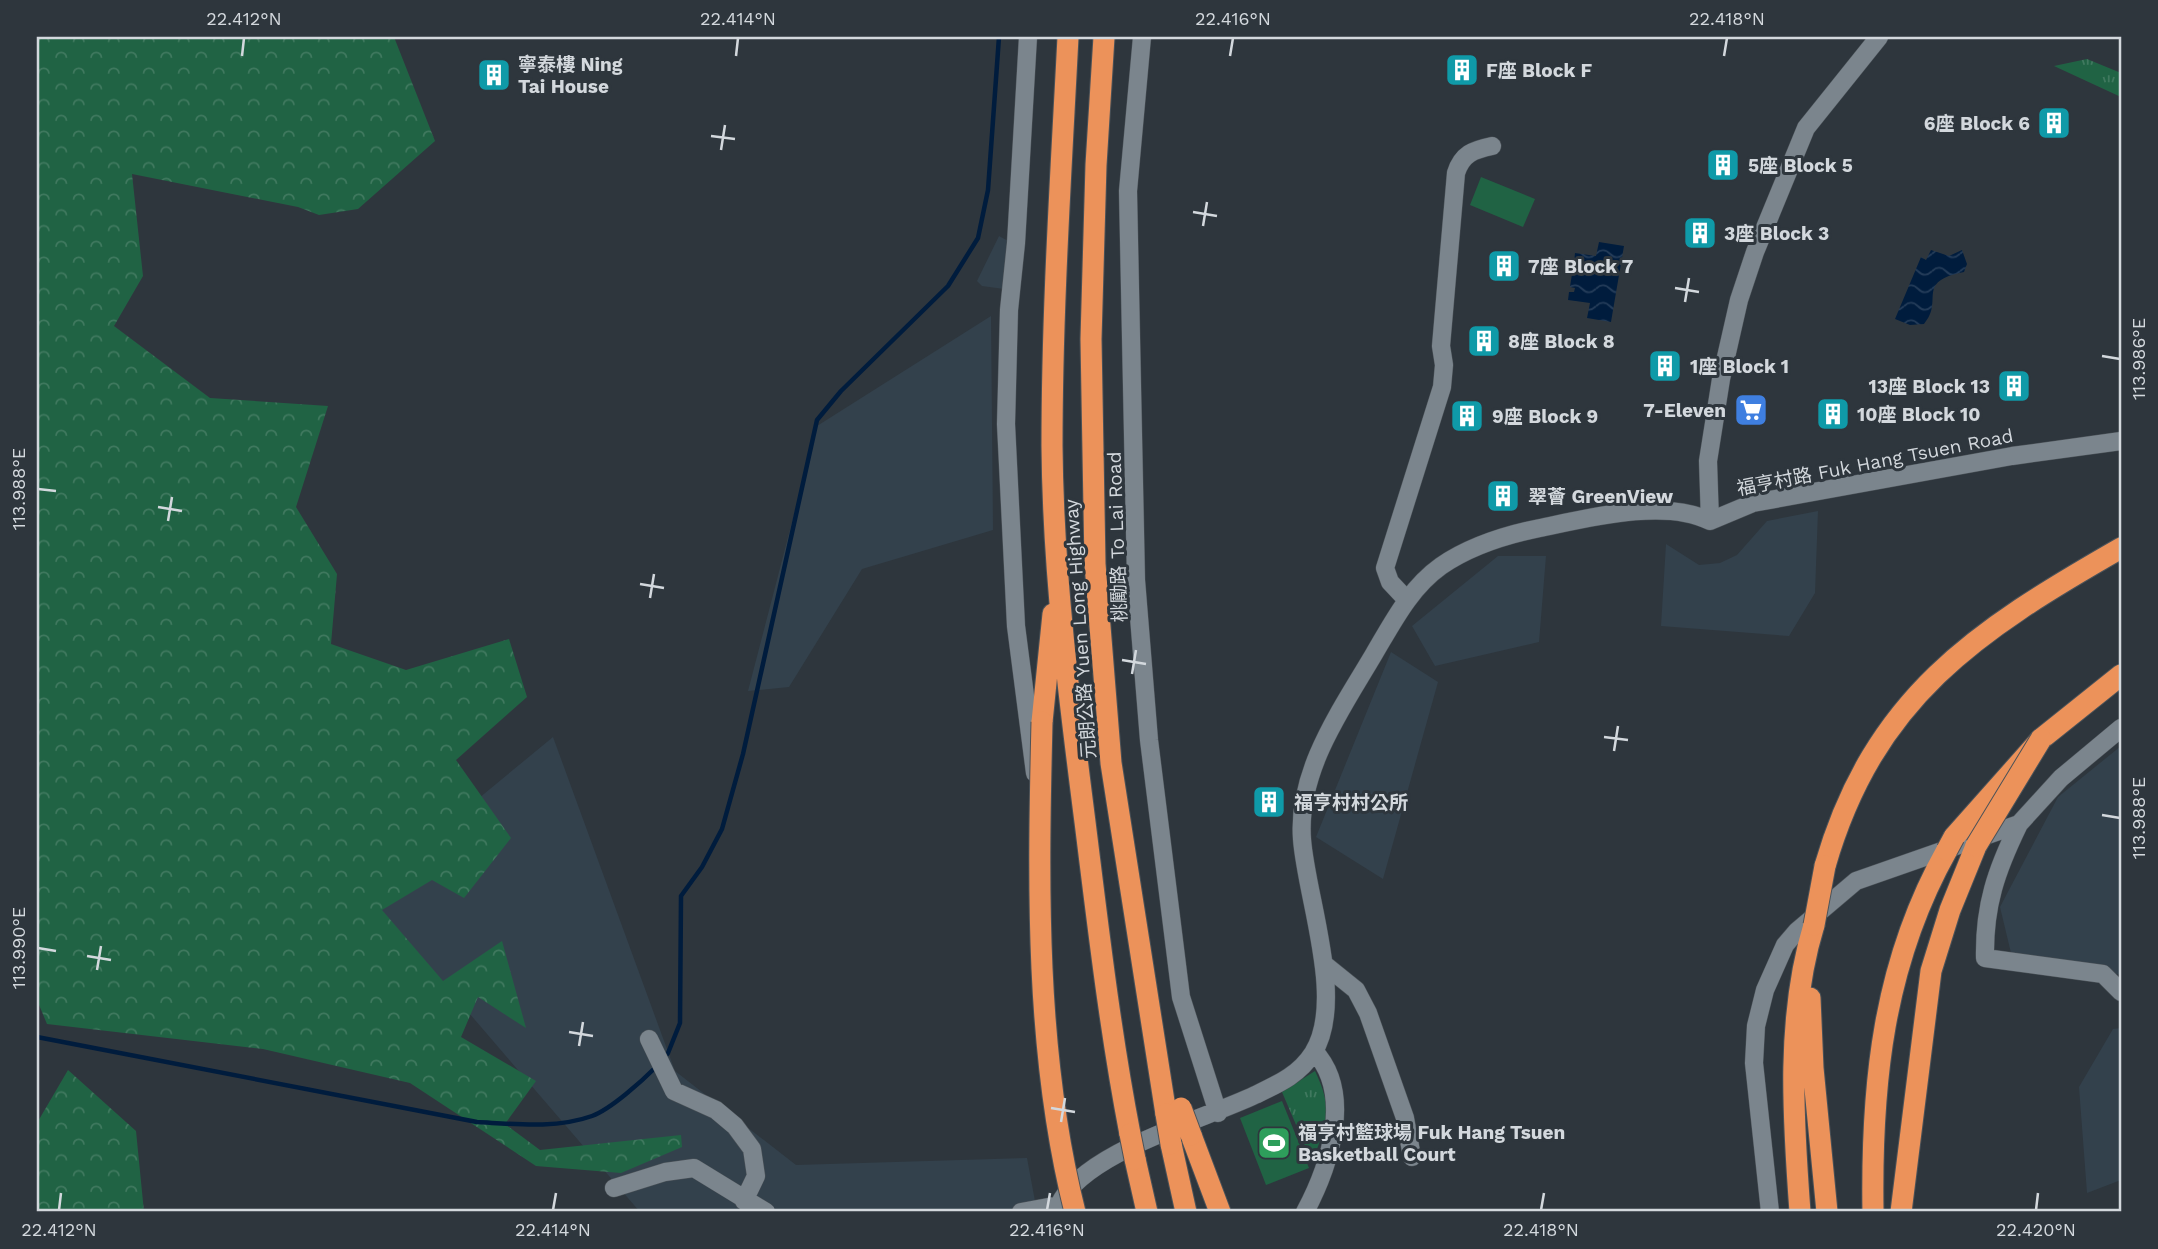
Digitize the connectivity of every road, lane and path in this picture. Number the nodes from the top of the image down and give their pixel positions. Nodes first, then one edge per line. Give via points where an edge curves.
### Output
1 (1028, 37) edge
2 (1068, 37) edge
3 (1104, 37) edge
4 (1142, 37) edge
5 (1880, 37) edge
6 (1492, 146) dead end
7 (2121, 441) edge
8 (1710, 521) junction
9 (2121, 548) edge
10 (1057, 570) junction
11 (1406, 599) junction
12 (2121, 675) edge
13 (2121, 728) edge
14 (2041, 739) junction
15 (1040, 802) dead end
16 (2019, 824) junction
17 (1814, 925) junction
18 (1325, 965) junction
19 (2121, 992) edge
20 (649, 1039) dead end
21 (1314, 1051) junction
22 (1174, 1111) junction
23 (1218, 1113) junction
24 (1412, 1157) dead end
25 (614, 1188) dead end
26 (744, 1201) junction
27 (1065, 1210) edge
28 (766, 1212) edge
29 (1021, 1212) edge
30 (1147, 1212) edge
31 (1186, 1212) edge
32 (1220, 1212) edge
33 (1305, 1212) edge
34 (1770, 1212) edge
35 (1800, 1212) edge
36 (1827, 1212) edge
37 (1873, 1212) edge
38 (1901, 1212) edge

1 - 15 street via 1006,424 1016,626
2 - 10 highway, 元朗公路 Yuen Long Highway via 1054,304 1052,448
3 - 22 highway, 元朗公路 Yuen Long Highway via 1091,327 1095,564 1111,763 1153,1029
4 - 23 street, 桃勵路 To Lai Road via 1129,191 1136,580 1149,740 1181,996
5 - 8 street via 1806,128 1755,252 1721,379 1708,461
6 - 11 street via 1472,151 1460,161 1457,173 1441,346 1442,387 1385,568 1390,582
7 - 8 street, 福亨村路 Fuk Hang Tsuen Road via 1753,503
8 - 11 street via 1689,512 1664,511 1515,533 1469,550 1440,567
9 - 17 highway, bridge via 2053,586 1984,633 1899,715 1847,802 1825,866
10 - 27 highway, bridge via 1042,722 1044,969
10 - 30 highway, 元朗公路 Yuen Long Highway, bridge via 1111,1029
11 - 18 street via 1327,734 1304,804 1301,838
12 - 14 highway
13 - 16 street via 2061,778
14 - 37 highway, bridge via 1954,837 1911,922 1894,975 1882,1043
14 - 38 highway, bridge via 1976,846 1936,949 1922,1020
16 - 19 street via 1996,871 1984,923 1985,958 2103,974
16 - 34 street via 1856,881 1785,945 1765,990 1755,1038
17 - 35 highway via 1801,975 1796,1024
17 - 36 highway via 1811,1038
18 - 21 street via 1323,1027
18 - 24 street via 1356,990 1368,1013 1405,1118
20 - 26 street via 674,1091 716,1110 736,1126 752,1149 756,1176
21 - 23 street via 1288,1079
21 - 33 street via 1332,1080 1334,1116 1328,1157
22 - 31 highway, bridge via 1171,1144
22 - 32 highway, bridge via 1191,1135
23 - 27 street via 1097,1164 1065,1192
25 - 26 street via 694,1168
26 - 28 street
27 - 29 street

